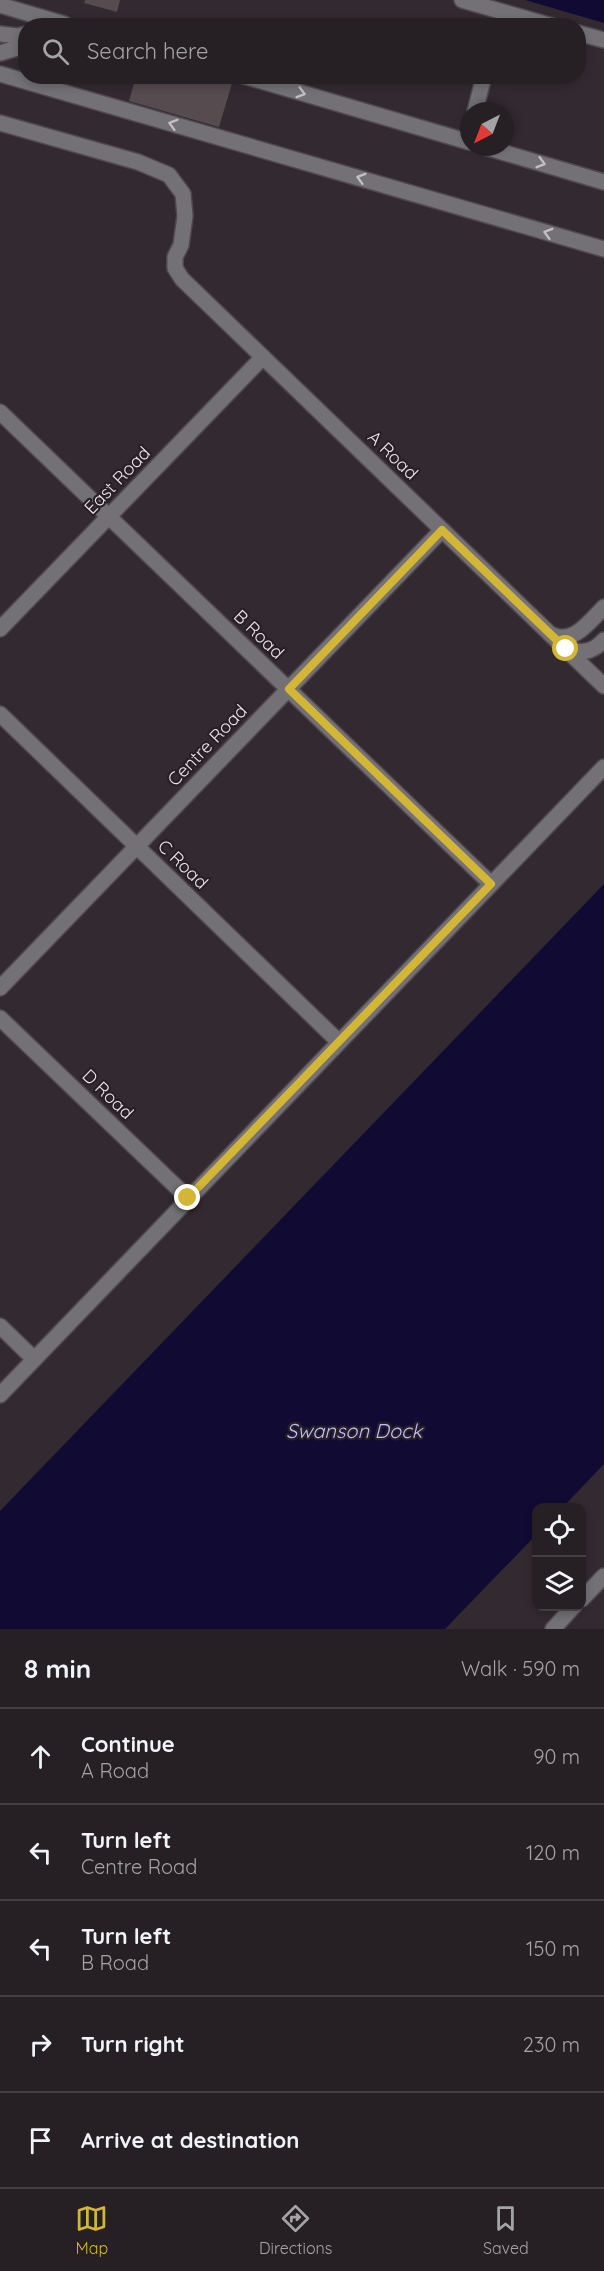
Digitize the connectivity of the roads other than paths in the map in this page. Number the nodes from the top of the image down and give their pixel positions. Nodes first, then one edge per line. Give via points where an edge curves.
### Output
1 (462, 0) edge
2 (0, 5) edge
3 (42, 18) edge
4 (499, 18) edge
5 (0, 34) edge
6 (18, 35) edge
7 (586, 35) edge
8 (604, 40) edge
9 (18, 47) edge
10 (0, 53) edge
11 (0, 74) edge
12 (18, 79) edge
13 (35, 84) edge
14 (273, 84) edge
15 (482, 84) edge
16 (477, 102) edge
17 (0, 123) edge
18 (460, 136) edge
19 (514, 156) edge
20 (604, 182) edge
21 (604, 249) edge
22 (263, 357) junction
23 (0, 412) edge
24 (109, 516) junction
25 (442, 530) junction
26 (604, 607) edge
27 (0, 629) edge
28 (550, 634) junction
29 (604, 640) edge
30 (566, 649) junction
31 (604, 686) edge
32 (289, 689) junction
33 (0, 714) edge
34 (604, 767) edge
35 (137, 846) junction
36 (491, 884) junction
37 (0, 988) edge
38 (0, 1018) edge
39 (339, 1042) junction
40 (188, 1198) junction
41 (0, 1326) edge
42 (34, 1359) junction
43 (0, 1395) edge
44 (604, 1576) edge
45 (586, 1595) edge
46 (569, 1611) edge
47 (553, 1629) edge

1 - 4 lane
2 - 3 lane
5 - 6 lane
7 - 8 lane
9 - 10 lane
12 -> 11 lane
21 -> 13 lane
14 -> 18 lane
15 - 16 lane
17 - 22 lane, A Road via 138,162 169,175 183,194 185,216 175,267 182,279
19 -> 20 lane
22 - 24 lane, East Road
22 - 25 lane, A Road
23 - 24 lane, B Road
24 - 27 lane, East Road
24 - 32 lane, B Road
25 - 28 lane, A Road
25 - 32 lane, Centre Road
26 - 28 lane via 573,635 562,638
28 - 30 lane, A Road
29 - 30 lane via 591,650
30 - 31 lane, A Road
32 - 35 lane, Centre Road
32 - 36 lane, B Road
33 - 35 lane, C Road
34 - 36 lane
35 - 37 lane, Centre Road
35 - 39 lane, C Road
36 - 39 lane
38 - 40 lane, D Road
39 - 40 lane
40 - 42 lane
41 - 42 lane
42 - 43 lane
44 - 45 lane
46 - 47 lane

